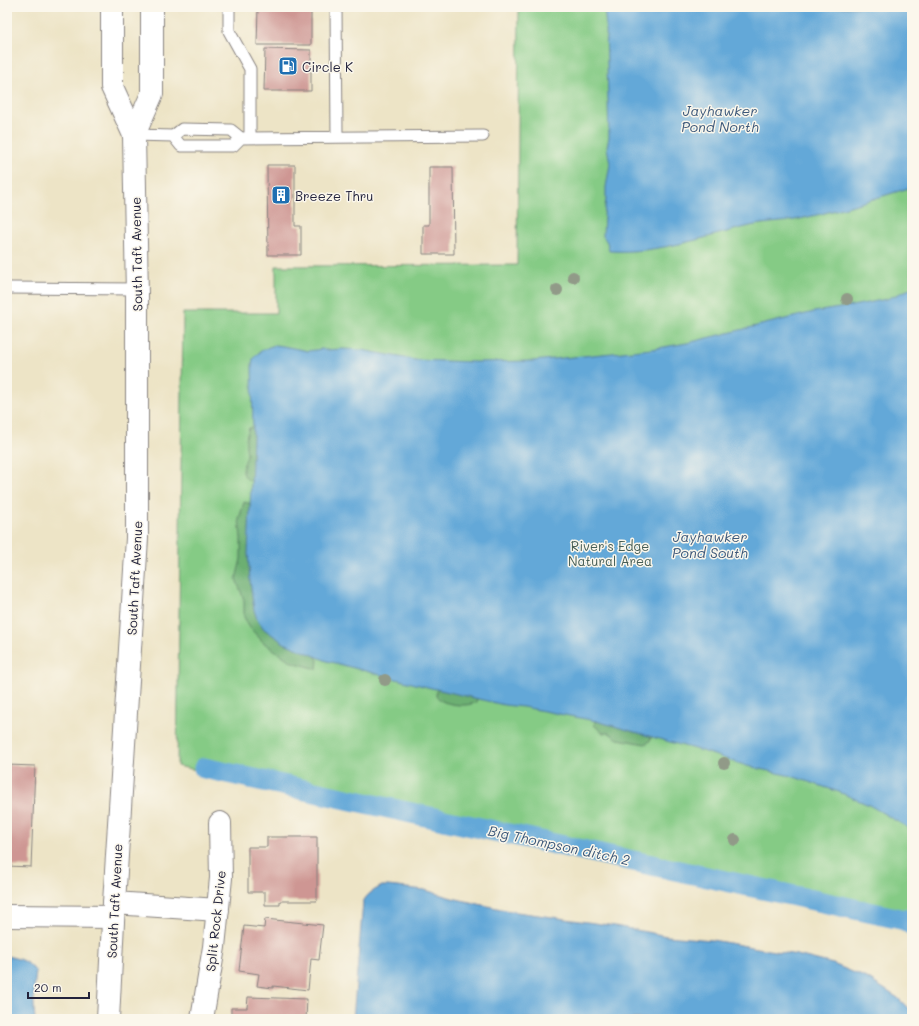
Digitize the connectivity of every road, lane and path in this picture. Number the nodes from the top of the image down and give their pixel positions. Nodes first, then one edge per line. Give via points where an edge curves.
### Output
1 (112, 7) edge
2 (152, 7) edge
3 (229, 7) edge
4 (336, 7) edge
5 (134, 136) junction
6 (173, 136) junction
7 (483, 136) dead end
8 (337, 137) junction
9 (246, 138) junction
10 (7, 288) edge
11 (137, 289) junction
12 (220, 823) dead end
13 (113, 910) junction
14 (218, 910) junction
15 (7, 916) edge
16 (108, 1019) edge
17 (202, 1019) edge

1 - 5 main road, South Taft Avenue via 112,87
2 - 5 main road, South Taft Avenue via 152,94
3 - 9 lane via 229,31 250,69
4 - 8 lane
5 - 6 lane
5 - 11 main road, South Taft Avenue
6 - 9 lane via 182,129 231,130
6 - 9 lane via 181,146 232,146
7 - 8 lane
8 - 9 lane
10 - 11 lane
11 - 13 main road, South Taft Avenue via 137,538
12 - 14 main road, Split Rock Drive via 221,878
13 - 14 main road
13 - 15 main road
13 - 16 main road, South Taft Avenue
14 - 17 main road, Split Rock Drive

